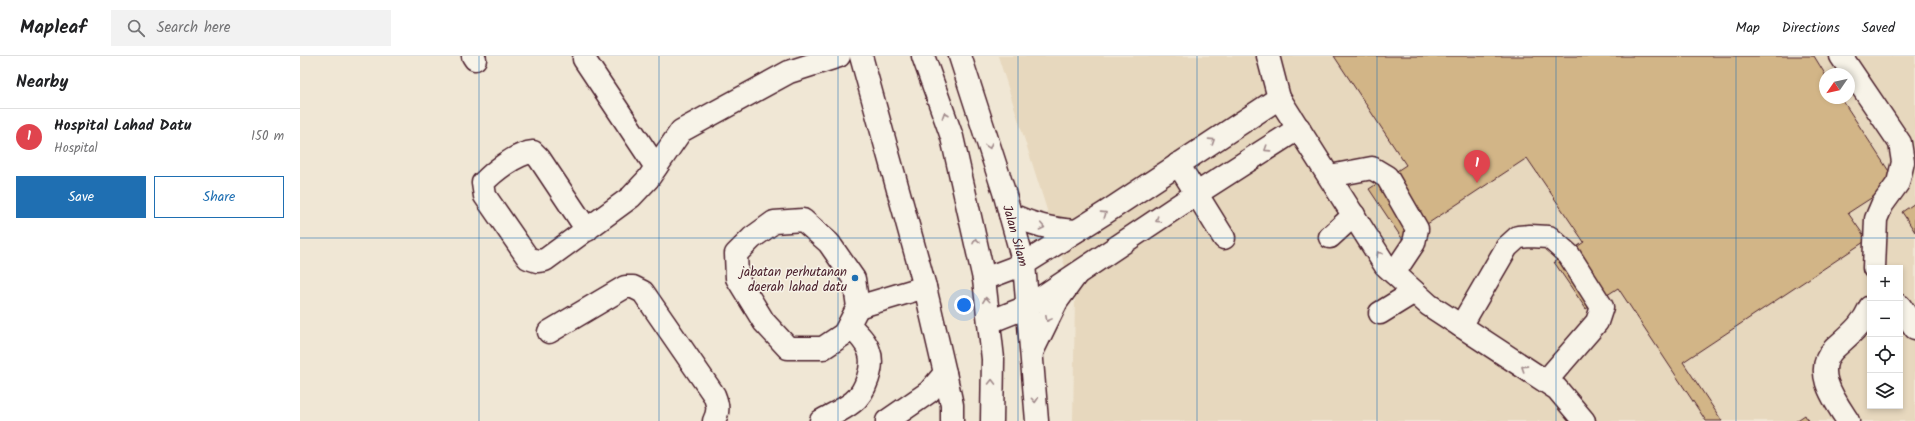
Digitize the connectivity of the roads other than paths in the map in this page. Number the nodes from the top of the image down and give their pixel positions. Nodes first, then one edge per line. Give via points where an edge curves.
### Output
1 (839, 56) edge
2 (861, 56) edge
3 (924, 56) edge
4 (960, 56) edge
5 (1268, 56) edge
6 (1841, 56) edge
7 (584, 59) dead end
8 (1279, 98) junction
9 (1300, 128) junction
10 (1178, 164) junction
11 (656, 167) junction
12 (1330, 176) junction
13 (1196, 194) junction
14 (1010, 214) junction
15 (1354, 215) junction
16 (587, 230) junction
17 (1076, 231) junction
18 (1330, 237) dead end
19 (1224, 238) dead end
20 (1024, 264) junction
21 (1874, 265) edge
22 (1394, 273) junction
23 (1076, 275) junction
24 (984, 279) junction
25 (924, 287) junction
26 (1414, 292) junction
27 (1027, 307) junction
28 (1903, 310) edge
29 (1380, 313) dead end
30 (1867, 314) edge
31 (853, 316) junction
32 (989, 322) junction
33 (1461, 326) junction
34 (1915, 328) edge
35 (549, 332) dead end
36 (1032, 352) junction
37 (945, 373) junction
38 (1546, 382) junction
39 (714, 421) edge
40 (821, 421) edge
41 (887, 421) edge
42 (952, 421) edge
43 (992, 421) edge
44 (1037, 421) edge
45 (1584, 421) edge
46 (1848, 421) edge

1 - 11 main road via 789,72 681,131
2 - 25 main road
24 -> 3 main road via 952,136
4 -> 14 main road, Jalan Silam
5 - 8 main road
6 - 21 main road via 1900,143 1903,162 1898,183 1882,205 1876,219
7 - 11 main road
8 - 9 main road
10 -> 8 main road
9 - 12 main road
9 -> 13 main road
10 - 13 main road
17 -> 10 main road
11 - 16 main road via 631,197
12 - 15 main road
12 - 22 main road via 1372,168 1387,177 1417,229 1414,243
13 - 19 main road
13 -> 23 main road
14 -> 17 main road via 1032,224
14 - 20 main road, Jalan Silam
15 - 18 main road
22 -> 15 main road via 1386,265
16 - 16 main road via 546,260 528,258 485,196 483,183 525,152 533,152
17 - 20 main road
20 - 24 main road
20 - 27 main road, Jalan Silam
22 - 26 main road
23 - 27 main road
23 -> 36 main road via 1058,301
32 -> 24 main road
25 - 31 main road
25 - 37 main road
26 - 29 main road
26 - 33 main road
27 - 32 main road
27 - 36 main road, Jalan Silam
28 - 34 main road
30 - 46 main road via 1856,331 1833,350 1824,365 1826,382
31 - 31 main road via 844,334 823,348 788,348 764,322 737,278 736,254 774,222 803,220 829,242 854,279
31 - 40 main road via 861,338 870,352 866,386 854,402
43 -> 32 main road via 993,359
38 -> 33 main road
33 - 38 main road via 1507,247 1518,237 1549,237 1569,255 1602,307 1597,322
35 - 39 main road via 613,292 625,287 634,287 643,292 714,395 718,414
36 -> 44 main road, Jalan Silam
37 - 41 main road via 929,392
37 - 42 main road via 952,405
38 - 45 main road via 1557,389

